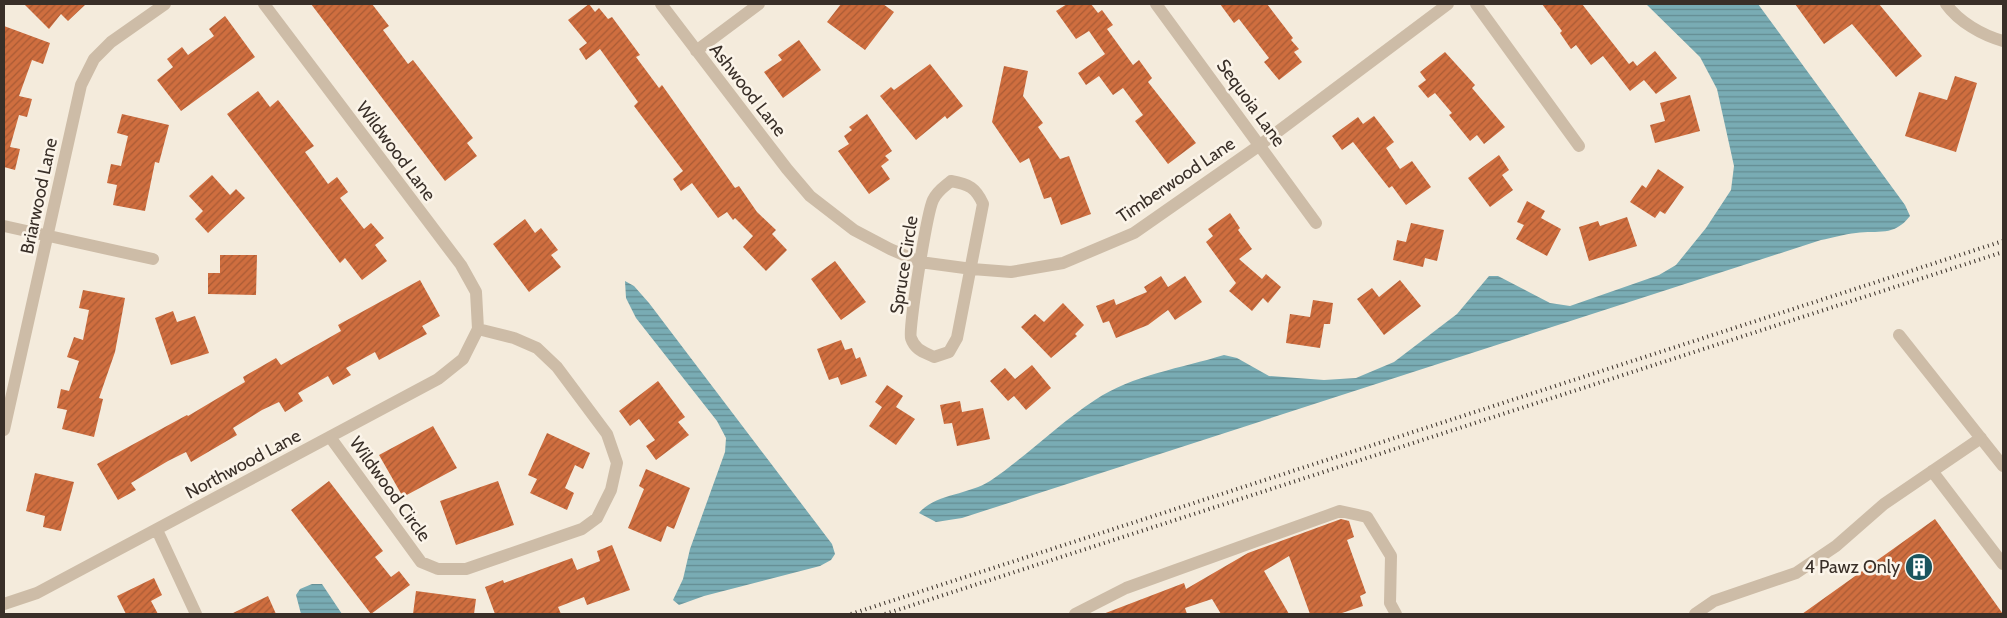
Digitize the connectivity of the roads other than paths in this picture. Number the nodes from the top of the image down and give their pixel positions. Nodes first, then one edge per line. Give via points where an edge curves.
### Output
1 (165, 4) edge
2 (264, 4) edge
3 (759, 4) edge
4 (1156, 4) edge
5 (1448, 4) edge
6 (1476, 4) edge
7 (666, 6) edge
8 (1949, 7) edge
9 (2003, 41) edge
10 (696, 51) junction
11 (1260, 145) junction
12 (1579, 146) dead end
13 (810, 196) joint
14 (1316, 223) dead end
15 (4, 226) edge
16 (48, 236) junction
17 (153, 259) dead end
18 (920, 262) junction
19 (972, 269) junction
20 (478, 329) junction
21 (1899, 335) dead end
22 (4, 430) edge
23 (330, 437) junction
24 (1981, 438) junction
25 (2003, 466) edge
26 (1932, 472) junction
27 (157, 530) junction
28 (2003, 564) edge
29 (4, 604) edge
30 (196, 614) edge
31 (1074, 614) edge
32 (1396, 614) edge
33 (1695, 614) edge

1 - 16 street, Briarwood Lane via 111,42 94,59 81,85
2 - 20 street, Wildwood Lane via 461,265 476,292
3 - 10 street
4 - 11 street, Sequoia Lane
5 - 11 street, Timberwood Lane
6 - 12 street
7 - 10 street, Ashwood Lane
8 - 9 street via 1985,36
10 - 13 street, Ashwood Lane
11 - 14 street, Sequoia Lane
11 - 19 street, Timberwood Lane via 1134,233 1063,262 1011,272
13 - 18 street, Timberwood Lane via 854,230
15 - 16 street
16 - 17 street
16 - 22 street, Briarwood Lane
18 - 19 street, Timberwood Lane
18 - 19 street, Spruce Circle via 932,201 940,189 951,182 967,184 978,192 983,204
18 - 19 street, Spruce Circle via 910,336 917,349 934,357 950,352 957,338
20 - 23 street, Northwood Lane via 463,359 438,379
20 - 23 street, Wildwood Circle via 537,348 556,367 607,434 617,463 612,490 597,518 582,529 466,569 438,569 421,562
21 - 24 street
23 - 27 street, Northwood Lane
24 - 25 street
24 - 26 street
26 - 28 street
26 - 33 street via 1884,504 1836,546 1796,573 1714,601
27 - 29 street, Northwood Lane via 37,593
27 - 30 street
31 - 32 street via 1126,588 1340,510 1367,517 1391,556 1390,603

